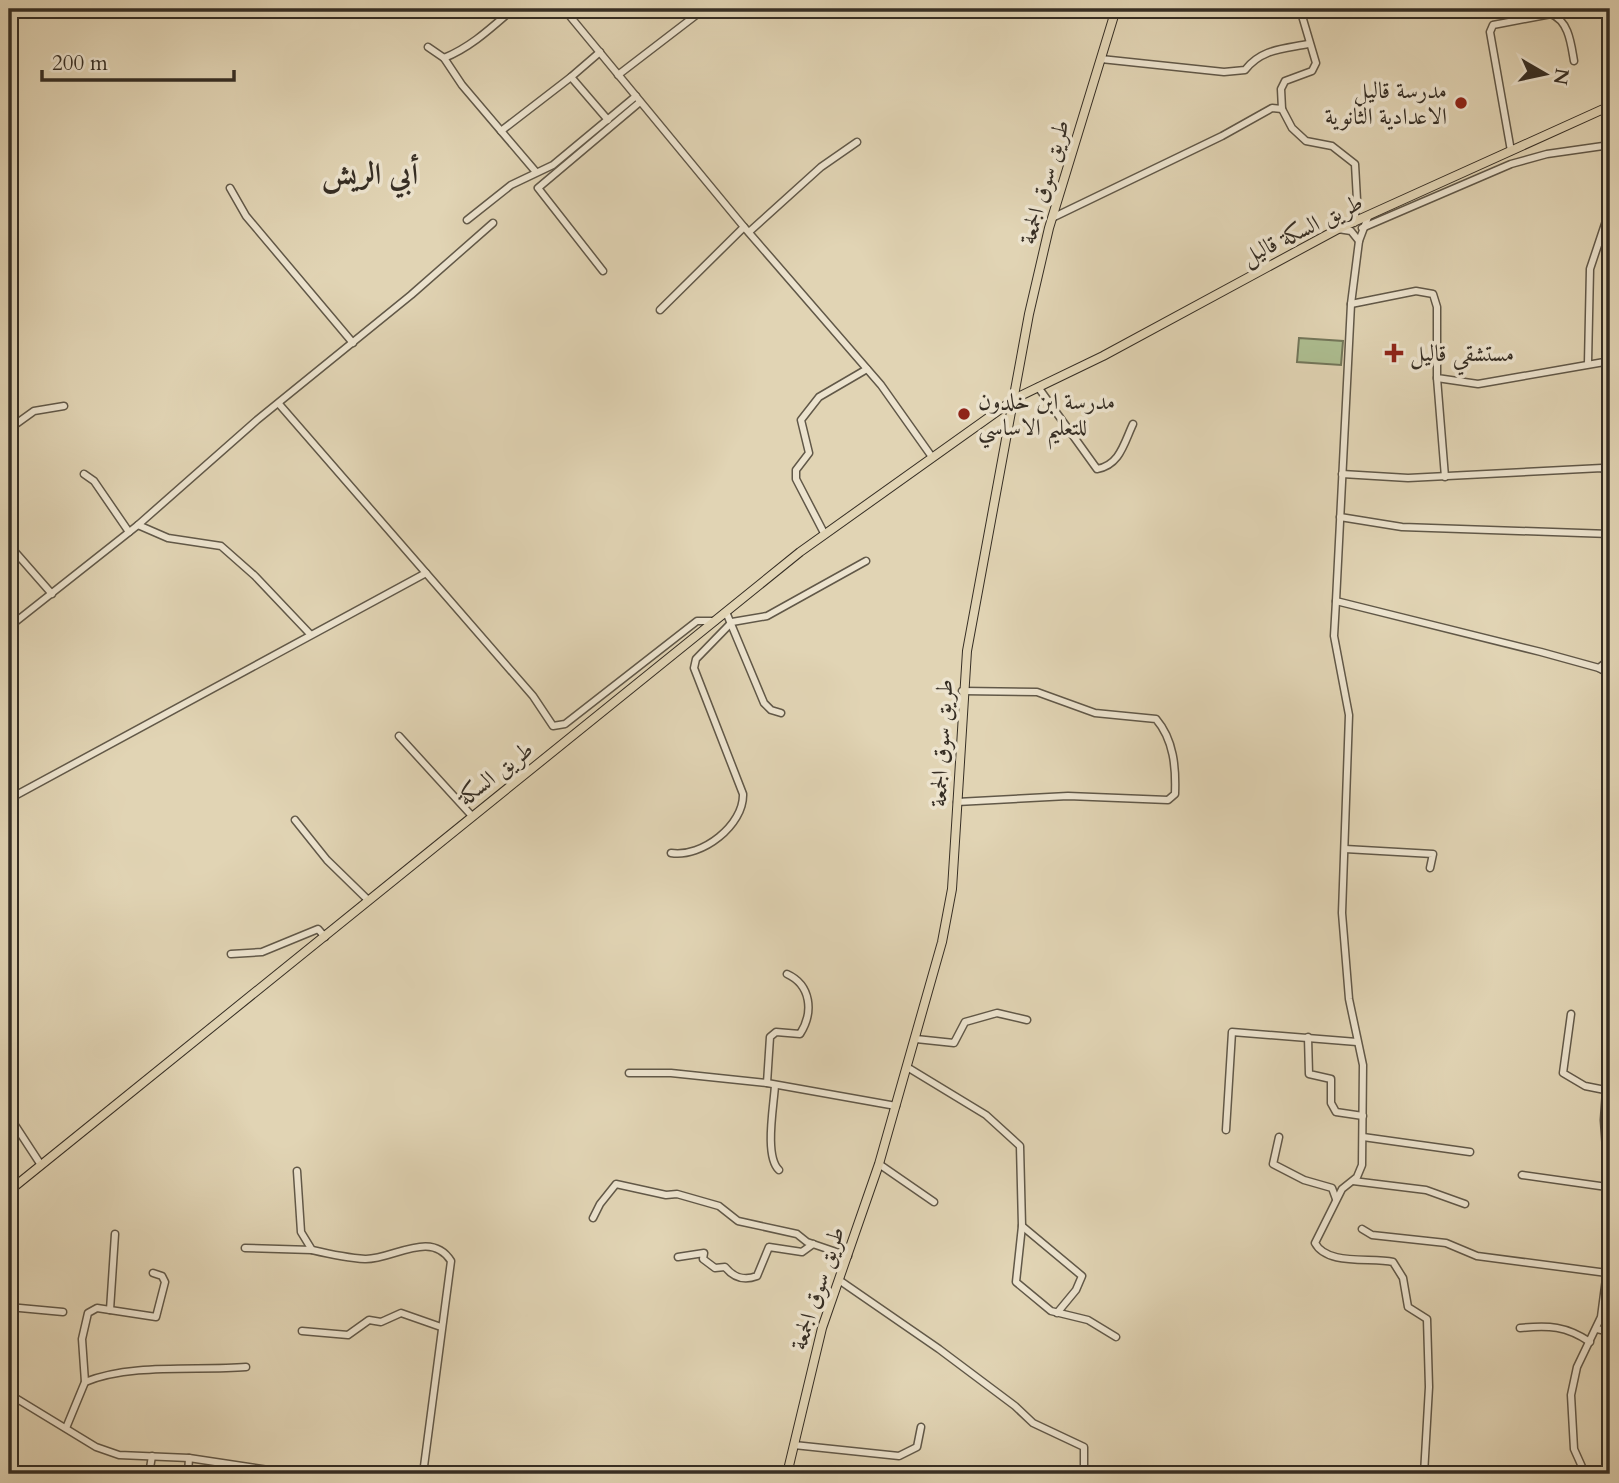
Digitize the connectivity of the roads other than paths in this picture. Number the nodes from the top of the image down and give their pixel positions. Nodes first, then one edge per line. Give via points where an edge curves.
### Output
1 (513, 9) edge
2 (564, 9) edge
3 (704, 9) edge
4 (1116, 9) edge
5 (1300, 9) edge
6 (1308, 44) junction
7 (428, 47) dead end
8 (600, 52) junction
9 (444, 58) junction
10 (1101, 59) junction
11 (1574, 61) dead end
12 (618, 75) junction
13 (571, 77) junction
14 (638, 99) junction
15 (1610, 106) edge
16 (1282, 109) junction
17 (608, 120) junction
18 (501, 131) junction
19 (857, 142) dead end
20 (1610, 145) edge
21 (1511, 151) junction
22 (536, 172) junction
23 (230, 188) dead end
24 (1610, 209) edge
25 (1052, 218) junction
26 (1368, 218) junction
27 (467, 220) dead end
28 (493, 223) dead end
29 (1354, 223) junction
30 (1363, 228) junction
31 (747, 229) junction
32 (1338, 229) junction
33 (1359, 241) junction
34 (603, 271) dead end
35 (1351, 304) junction
36 (660, 310) dead end
37 (353, 343) junction
38 (1610, 361) edge
39 (1588, 363) junction
40 (867, 369) junction
41 (1437, 378) junction
42 (1038, 387) junction
43 (1016, 398) junction
44 (279, 404) junction
45 (64, 406) dead end
46 (1133, 424) dead end
47 (9, 429) edge
48 (932, 457) junction
49 (84, 474) dead end
50 (1342, 474) junction
51 (1610, 475) edge
52 (1445, 477) junction
53 (1340, 517) junction
54 (138, 525) junction
55 (129, 531) junction
56 (824, 533) junction
57 (1610, 534) edge
58 (9, 545) edge
59 (866, 561) dead end
60 (426, 573) junction
61 (51, 594) junction
62 (1336, 601) junction
63 (726, 612) junction
64 (715, 621) junction
65 (732, 622) junction
66 (9, 627) edge
67 (310, 634) junction
68 (1610, 659) edge
69 (1599, 668) junction
70 (1610, 674) edge
71 (962, 691) junction
72 (781, 713) dead end
73 (399, 736) dead end
74 (9, 799) edge
75 (957, 802) junction
76 (472, 816) junction
77 (295, 820) dead end
78 (1345, 849) junction
79 (671, 853) dead end
80 (1430, 868) dead end
81 (367, 899) junction
82 (324, 937) junction
83 (231, 954) dead end
84 (787, 974) dead end
85 (1571, 1014) dead end
86 (1027, 1020) dead end
87 (1610, 1032) edge
88 (1308, 1037) junction
89 (916, 1039) junction
90 (1357, 1042) junction
91 (908, 1067) junction
92 (629, 1073) dead end
93 (771, 1084) junction
94 (1605, 1090) junction
95 (896, 1106) junction
96 (9, 1116) edge
97 (1363, 1116) junction
98 (1226, 1130) dead end
99 (1279, 1137) dead end
100 (1363, 1137) junction
101 (1470, 1152) dead end
102 (879, 1164) junction
103 (40, 1165) junction
104 (779, 1170) dead end
105 (297, 1171) dead end
106 (1522, 1175) dead end
107 (1353, 1181) junction
108 (1607, 1187) junction
109 (9, 1191) edge
110 (1336, 1199) junction
111 (934, 1202) dead end
112 (1465, 1203) dead end
113 (1610, 1208) edge
114 (593, 1218) dead end
115 (1022, 1226) junction
116 (1362, 1229) dead end
117 (115, 1234) dead end
118 (813, 1244) junction
119 (245, 1248) dead end
120 (1610, 1248) edge
121 (312, 1250) junction
122 (678, 1256) dead end
123 (848, 1256) junction
124 (153, 1273) dead end
125 (1607, 1273) junction
126 (839, 1280) junction
127 (1607, 1296) edge
128 (9, 1307) edge
129 (110, 1310) junction
130 (63, 1312) dead end
131 (1057, 1312) junction
132 (440, 1327) junction
133 (1520, 1328) dead end
134 (1597, 1329) junction
135 (302, 1331) dead end
136 (1610, 1332) edge
137 (1116, 1337) dead end
138 (1590, 1342) junction
139 (246, 1367) dead end
140 (85, 1382) junction
141 (9, 1394) edge
142 (921, 1427) dead end
143 (66, 1428) junction
144 (794, 1445) junction
145 (152, 1456) junction
146 (189, 1458) junction
147 (1609, 1473) edge
148 (149, 1474) edge
149 (188, 1474) edge
150 (295, 1474) edge
151 (423, 1474) edge
152 (787, 1474) edge
153 (1084, 1474) edge
154 (1424, 1474) edge

1 - 9 street via 470,45
2 - 8 street
3 - 12 street
4 - 10 main road, طريق سوق الجمعة
5 - 6 street
6 - 10 street via 1264,53 1245,70 1224,72
6 - 16 street via 1316,63 1312,71 1285,81
7 - 9 street
8 - 12 street
8 - 13 street
9 - 18 street
10 - 25 main road, طريق سوق الجمعة
11 - 21 street via 1567,29 1557,16 1493,25 1491,43
12 - 14 street
13 - 17 street
13 - 18 street
14 - 17 street
14 - 31 street
14 - 34 street via 538,188
15 - 21 main road, طريق السكة قاليل
16 - 25 street via 1272,108
16 - 29 street via 1306,141 1332,146 1355,164
17 - 22 street via 559,161
18 - 22 street
19 - 31 street
20 - 30 street via 1511,164
21 - 26 main road, طريق السكة قاليل
22 - 27 street via 511,185
23 - 37 street via 246,216
24 - 39 street via 1590,269
25 - 43 main road, طريق سوق الجمعة via 1029,314
26 - 29 main road, طريق السكة قاليل
26 - 30 street
28 - 37 street
29 - 32 main road, طريق السكة قاليل
30 - 33 street
31 - 36 street
31 - 40 street
32 - 33 street via 1351,231
32 - 42 main road, طريق السكة قاليل
33 - 35 street
35 - 41 street via 1416,291 1433,294
35 - 50 street
37 - 44 street
38 - 39 street
39 - 41 street via 1478,384
40 - 48 street
40 - 56 street via 819,397 802,420 809,453 796,470 796,479
41 - 52 street
42 - 43 main road, طريق السكة قاليل
42 - 46 street via 1097,469 1109,467 1118,457
43 - 48 main road, طريق السكة
43 - 71 main road, طريق سوق الجمعة
44 - 54 street
44 - 60 street
45 - 47 street via 34,411
48 - 56 main road, طريق السكة
49 - 55 street via 94,481
50 - 52 street
50 - 53 street
51 - 52 street via 1602,468
53 - 57 street via 1402,527
53 - 62 street
54 - 55 street
54 - 67 street via 168,538 221,546
55 - 61 street
56 - 63 main road, طريق السكة
58 - 61 street
59 - 65 street via 767,616
60 - 64 street via 533,696 553,726 565,724 697,621
60 - 67 street
61 - 66 street
62 - 69 street
62 - 78 street via 1334,636 1349,715
63 - 64 main road, طريق السكة
63 - 65 street
64 - 76 main road, طريق السكة
65 - 72 street via 764,703
65 - 79 street via 696,659 694,668 743,804 734,824 715,838 687,853
67 - 74 street
68 - 69 street
69 - 70 street
71 - 75 main road, طريق سوق الجمعة
71 - 75 street via 1037,692 1095,713 1156,719 1173,755 1175,783 1174,798 1168,800 1068,796
73 - 76 street
75 - 89 main road, طريق سوق الجمعة via 942,942
76 - 81 main road, طريق السكة
77 - 81 street
78 - 80 street via 1433,854
78 - 90 street via 1342,913
81 - 82 main road, طريق السكة
82 - 83 street via 317,929 262,952
82 - 103 main road, طريق السكة
84 - 93 street via 807,990 808,1012 800,1034 776,1032 770,1037
85 - 94 street via 1563,1073 1584,1086
86 - 89 street via 997,1013 965,1022 954,1043
87 - 94 street
88 - 90 street
88 - 97 street via 1309,1074 1331,1079 1336,1112
88 - 98 street via 1232,1031
89 - 91 main road, طريق سوق الجمعة
90 - 97 street via 1363,1065
91 - 95 main road, طريق سوق الجمعة
91 - 115 street via 985,1115 1020,1146
92 - 93 street
93 - 95 street
93 - 104 street via 772,1160
94 - 108 street
95 - 102 main road, طريق سوق الجمعة
96 - 103 street
97 - 100 street
99 - 110 street via 1273,1164 1304,1181 1332,1188
100 - 101 street
100 - 107 street via 1362,1165
102 - 111 street
102 - 123 main road, طريق سوق الجمعة
103 - 109 main road, طريق السكة
105 - 121 street via 301,1232
106 - 108 street
107 - 110 street
107 - 112 street via 1417,1188
108 - 113 street
110 - 154 street via 1316,1237 1317,1248 1337,1258 1393,1262 1403,1278 1408,1307 1427,1319
114 - 118 street via 617,1184 719,1206 738,1221 797,1234
115 - 131 street via 1016,1282 1042,1307
115 - 131 street via 1082,1276
116 - 125 street via 1372,1235 1446,1243 1477,1256
117 - 129 street
118 - 122 street via 802,1252 769,1247 757,1276 747,1280 731,1275 725,1267 715,1268 703,1259 704,1253
118 - 123 street
119 - 121 street
120 - 125 street
121 - 132 street via 366,1259 414,1247 441,1250 452,1268
123 - 126 main road, طريق سوق الجمعة
124 - 129 street via 165,1283 156,1317
125 - 127 street
126 - 144 main road, طريق سوق الجمعة via 822,1328
126 - 153 street via 1033,1423 1084,1447
127 - 134 street
128 - 130 street
129 - 140 street via 88,1313 82,1339
131 - 137 street via 1088,1320
132 - 135 street via 401,1313 381,1322 369,1320 348,1335
132 - 151 street
133 - 138 street via 1567,1328
134 - 136 street
134 - 138 street
138 - 147 street via 1573,1382 1574,1449 1583,1469
139 - 140 street via 148,1370
140 - 143 street
141 - 143 street
142 - 144 street via 917,1447 899,1456
143 - 145 street via 119,1455
144 - 152 main road, طريق سوق الجمعة
145 - 146 street
145 - 148 street
146 - 149 street
146 - 150 street

